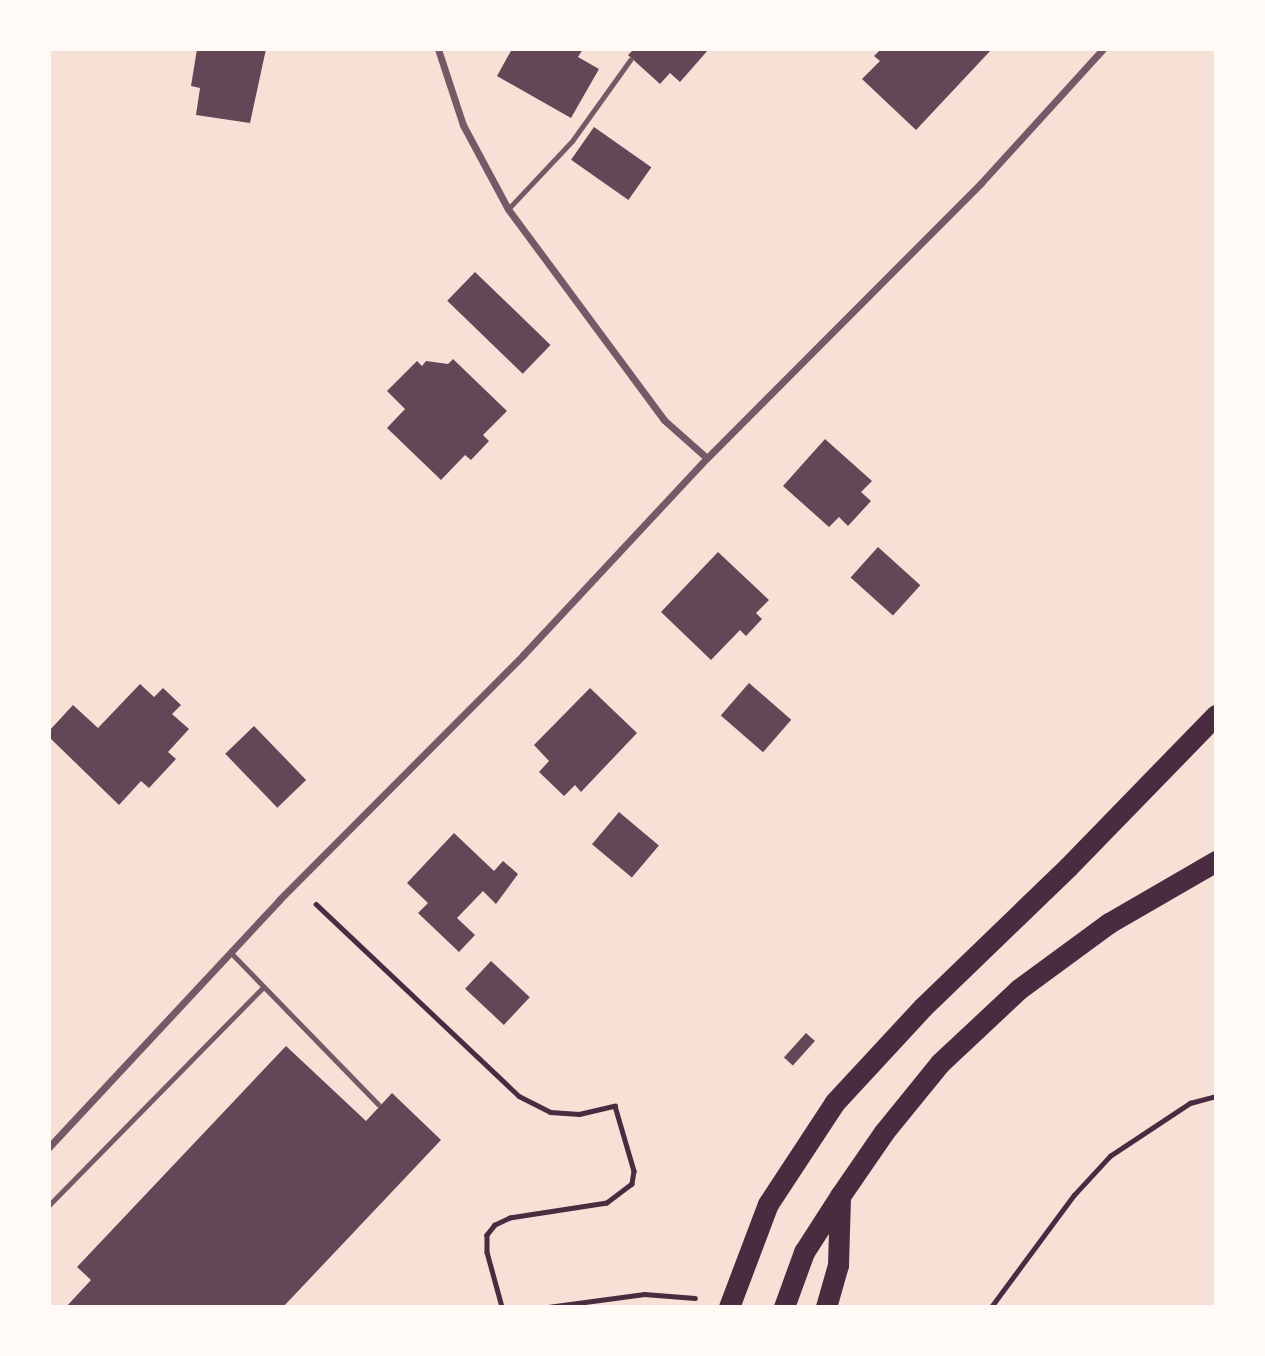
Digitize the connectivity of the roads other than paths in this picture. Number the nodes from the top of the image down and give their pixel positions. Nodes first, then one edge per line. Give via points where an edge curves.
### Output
1 (438, 49) edge
2 (1103, 49) edge
3 (631, 60) dead end
4 (508, 209) junction
5 (707, 458) junction
6 (1216, 715) edge
7 (1216, 861) edge
8 (231, 953) junction
9 (262, 988) junction
10 (379, 1104) dead end
11 (49, 1147) edge
12 (840, 1196) junction
13 (49, 1205) edge
14 (729, 1307) edge
15 (784, 1307) edge
16 (826, 1307) edge

1 - 4 street via 463,125
2 - 5 street via 981,183
3 - 4 lane via 572,141
4 - 5 street via 664,420
5 - 8 street via 523,655
6 - 14 highway via 923,1007 835,1102 768,1204
7 - 12 highway via 1109,923 1019,989 940,1063
8 - 9 lane
8 - 11 street
9 - 10 lane
9 - 13 lane
12 - 15 highway via 804,1252
12 - 16 highway via 838,1265

